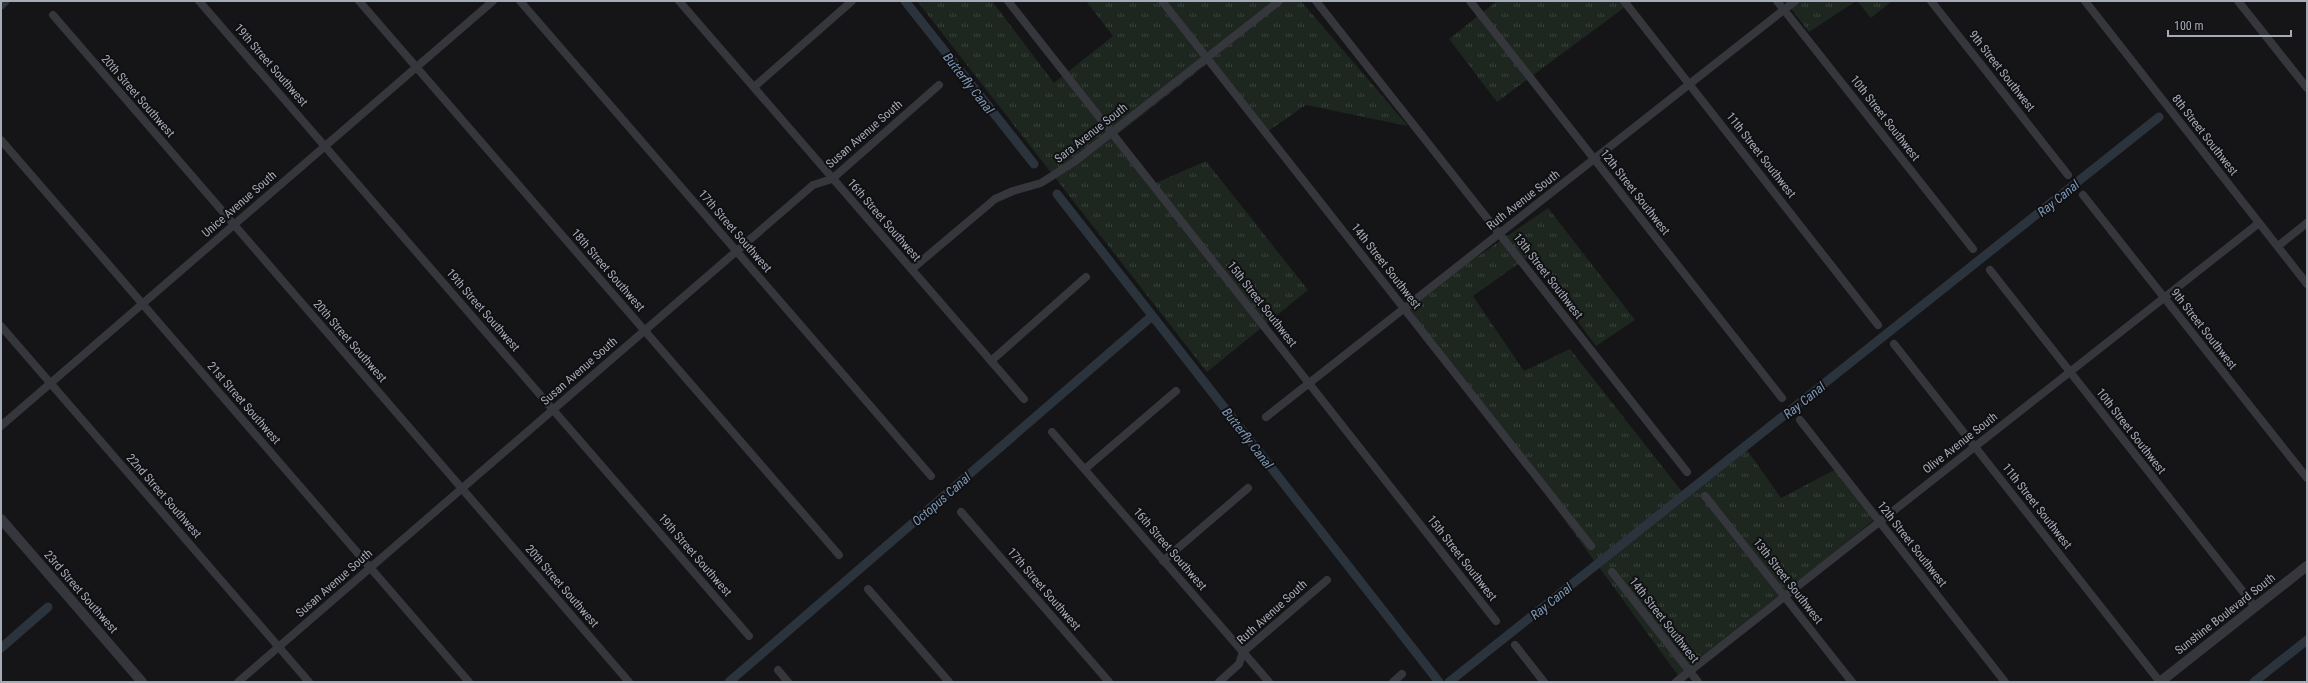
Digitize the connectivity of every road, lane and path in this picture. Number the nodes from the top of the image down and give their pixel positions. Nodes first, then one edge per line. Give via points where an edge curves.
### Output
1 (200, 1) edge
2 (360, 1) edge
3 (493, 1) edge
4 (520, 1) edge
5 (680, 1) edge
6 (852, 1) edge
7 (1008, 1) edge
8 (1162, 1) edge
9 (1279, 1) edge
10 (1316, 1) edge
11 (1470, 1) edge
12 (1624, 1) edge
13 (1777, 1) edge
14 (1795, 1) edge
15 (1931, 1) edge
16 (2084, 1) edge
17 (2238, 1) edge
18 (1784, 10) junction
19 (53, 15) dead end
20 (1206, 57) junction
21 (417, 67) junction
22 (1689, 84) junction
23 (940, 85) dead end
24 (754, 87) junction
25 (2307, 88) edge
26 (1112, 132) junction
27 (1, 140) edge
28 (325, 146) junction
29 (1594, 159) junction
30 (2068, 175) dead end
31 (832, 178) junction
32 (2083, 195) dead end
33 (2259, 223) junction
34 (2307, 223) edge
35 (234, 225) junction
36 (1499, 234) junction
37 (2278, 246) junction
38 (1973, 250) dead end
39 (736, 251) junction
40 (912, 269) junction
41 (1990, 270) dead end
42 (1086, 277) dead end
43 (2307, 284) edge
44 (2165, 297) junction
45 (143, 304) junction
46 (1404, 309) junction
47 (1878, 325) dead end
48 (1, 326) edge
49 (645, 330) junction
50 (1894, 344) dead end
51 (991, 361) junction
52 (2070, 372) junction
53 (51, 383) junction
54 (1309, 383) junction
55 (1176, 390) dead end
56 (1782, 398) dead end
57 (1024, 399) dead end
58 (553, 410) junction
59 (1266, 417) dead end
60 (1800, 420) dead end
61 (1, 426) edge
62 (1052, 432) dead end
63 (1975, 447) junction
64 (1084, 469) junction
65 (1687, 472) dead end
66 (931, 476) dead end
67 (2307, 478) edge
68 (1248, 488) dead end
69 (462, 489) junction
70 (1705, 496) dead end
71 (961, 512) dead end
72 (1, 519) edge
73 (1880, 522) junction
74 (1591, 546) dead end
75 (839, 555) dead end
76 (1163, 561) junction
77 (2307, 566) edge
78 (370, 568) junction
79 (1612, 572) dead end
80 (1327, 580) dead end
81 (868, 589) dead end
82 (1785, 596) junction
83 (2255, 607) junction
84 (1496, 621) dead end
85 (749, 636) dead end
86 (1516, 645) dead end
87 (279, 647) junction
88 (1243, 652) junction
89 (778, 670) dead end
90 (1689, 671) junction
91 (1402, 674) dead end
92 (142, 682) edge
93 (238, 682) edge
94 (309, 682) edge
95 (469, 682) edge
96 (629, 682) edge
97 (788, 682) edge
98 (949, 682) edge
99 (1109, 682) edge
100 (1219, 682) edge
101 (1269, 682) edge
102 (1392, 682) edge
103 (1544, 682) edge
104 (1676, 682) edge
105 (1698, 682) edge
106 (1852, 682) edge
107 (2006, 682) edge
108 (2160, 682) edge

1 - 28 street, 19th Street Southwest
2 - 21 street, 18th Street Southwest
3 - 21 street, Unice Avenue South
4 - 39 street, 17th Street Southwest
5 - 24 street, 16th Street Southwest
6 - 24 street
7 - 26 street, 15th Street Southwest
8 - 20 street, 14th Street Southwest
9 - 20 street, Sara Avenue South
10 - 36 street, 13th Street Southwest
11 - 29 street, 12th Street Southwest
12 - 22 street, 11th Street Southwest
13 - 18 street, 10th Street Southwest
14 - 18 street, Ruth Avenue South
15 - 30 street, 9th Street Southwest
16 - 33 street, 8th Street Southwest
17 - 25 street
18 - 22 street, Ruth Avenue South
18 - 38 street, 10th Street Southwest
19 - 35 street, 20th Street Southwest
20 - 26 street, Sara Avenue South
20 - 46 street, 14th Street Southwest
21 - 28 street, Unice Avenue South
21 - 49 street, 18th Street Southwest
22 - 29 street, Ruth Avenue South
22 - 47 street, 11th Street Southwest
23 - 31 street, Susan Avenue South
24 - 31 street, 16th Street Southwest
26 - 40 street, Sara Avenue South via 1050,179 995,199
26 - 54 street, 15th Street Southwest
27 - 45 street, 21st Street Southwest
28 - 35 street, Unice Avenue South
28 - 58 street, 19th Street Southwest
29 - 36 street, Ruth Avenue South
29 - 56 street, 12th Street Southwest
31 - 39 street, Susan Avenue South via 813,185
31 - 40 street, 16th Street Southwest
32 - 44 street, 9th Street Southwest
33 - 37 street, 8th Street Southwest
33 - 44 street, Olive Avenue South
34 - 37 street
35 - 45 street, Unice Avenue South
35 - 69 street, 20th Street Southwest
36 - 46 street, Ruth Avenue South
36 - 65 street, 13th Street Southwest
37 - 43 street, 8th Street Southwest
39 - 49 street, Susan Avenue South
39 - 66 street, 17th Street Southwest
40 - 51 street, 16th Street Southwest
41 - 52 street, 10th Street Southwest
42 - 51 street
44 - 52 street, Olive Avenue South
44 - 67 street, 9th Street Southwest
45 - 53 street, Unice Avenue South
45 - 78 street, 21st Street Southwest
46 - 54 street, Ruth Avenue South
46 - 74 street, 14th Street Southwest
48 - 53 street, 22nd Street Southwest
49 - 58 street, Susan Avenue South
49 - 75 street, 18th Street Southwest
50 - 63 street, 11th Street Southwest
51 - 57 street, 16th Street Southwest
52 - 63 street, Olive Avenue South
52 - 83 street, 10th Street Southwest
53 - 61 street, Unice Avenue South
53 - 87 street, 22nd Street Southwest
54 - 59 street, Ruth Avenue South
54 - 84 street, 15th Street Southwest
55 - 64 street
58 - 69 street, Susan Avenue South
58 - 85 street, 19th Street Southwest
60 - 73 street, 12th Street Southwest
62 - 64 street, 16th Street Southwest
63 - 73 street, Olive Avenue South
63 - 108 street, 11th Street Southwest
64 - 76 street, 16th Street Southwest
68 - 76 street
69 - 78 street, Susan Avenue South
69 - 96 street, 20th Street Southwest
70 - 82 street, 13th Street Southwest
71 - 99 street, 17th Street Southwest
72 - 92 street, 23rd Street Southwest
73 - 82 street, Olive Avenue South
73 - 107 street, 12th Street Southwest
76 - 88 street, 16th Street Southwest
77 - 83 street, Sunshine Boulevard South
78 - 87 street, Susan Avenue South
78 - 95 street, 21st Street Southwest
79 - 90 street, 14th Street Southwest
80 - 88 street, Ruth Avenue South
81 - 98 street
82 - 90 street, Olive Avenue South
82 - 106 street, 13th Street Southwest
83 - 108 street, Sunshine Boulevard South
86 - 103 street
87 - 93 street, Susan Avenue South
87 - 94 street, 22nd Street Southwest
88 - 100 street, Ruth Avenue South via 1239,664
88 - 101 street, 16th Street Southwest
89 - 97 street
90 - 104 street, Olive Avenue South
90 - 105 street, 14th Street Southwest
91 - 102 street

